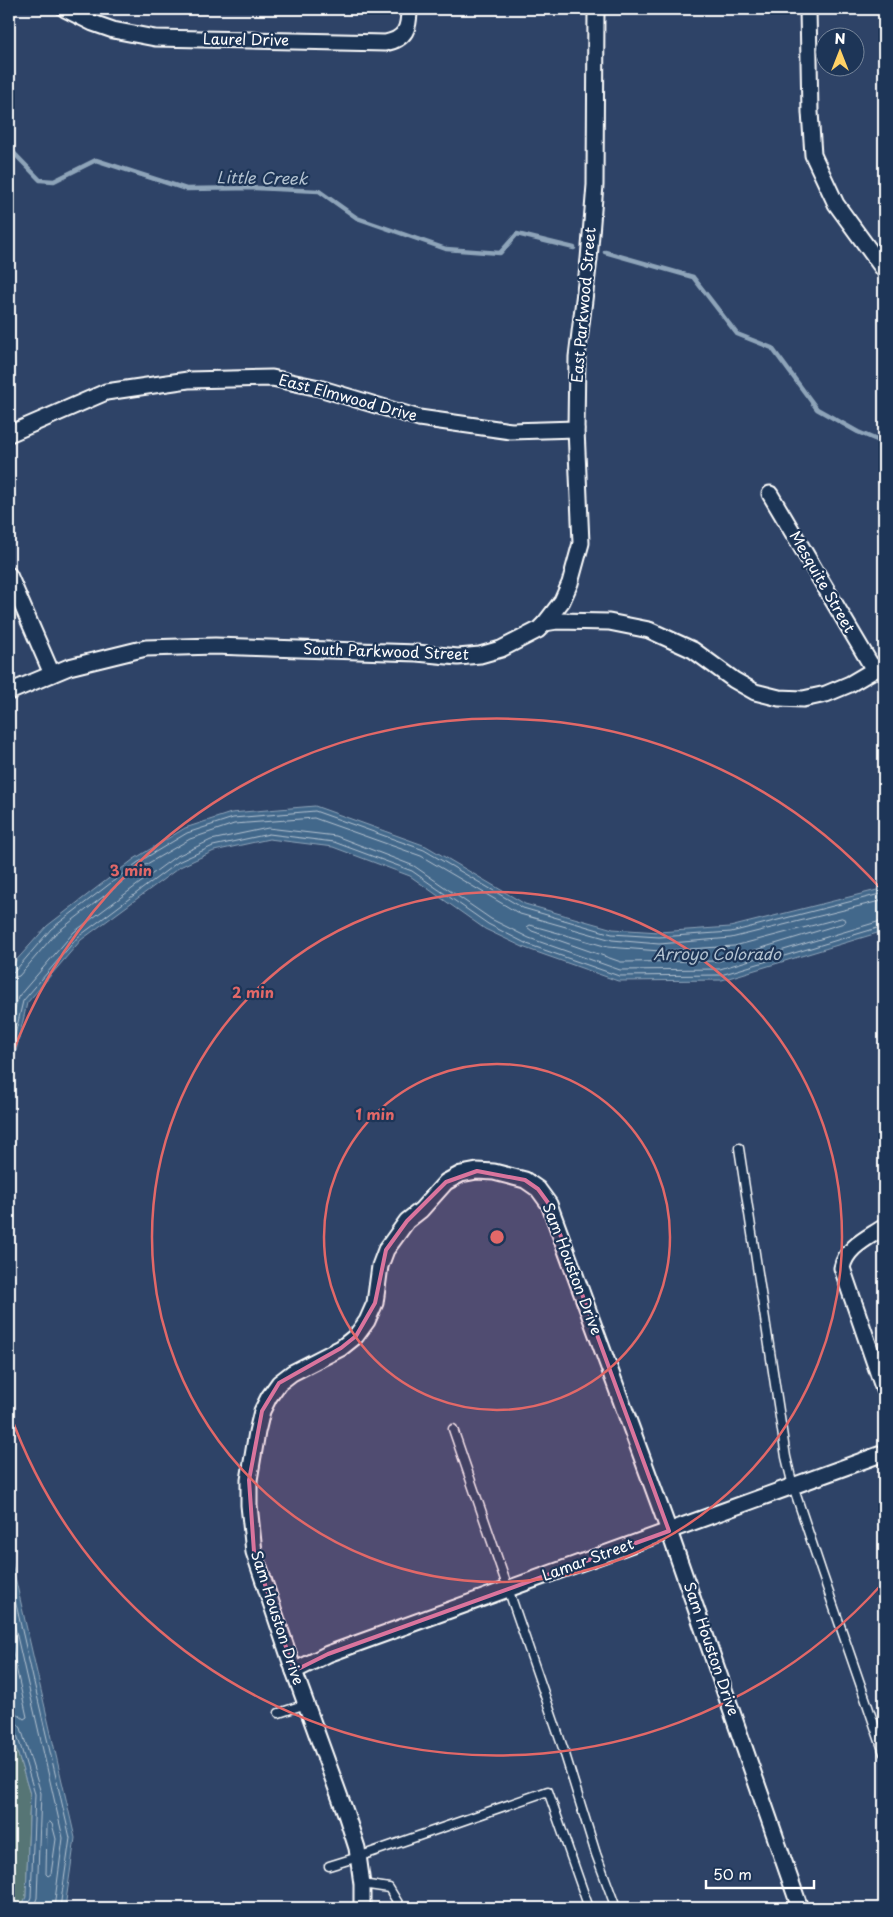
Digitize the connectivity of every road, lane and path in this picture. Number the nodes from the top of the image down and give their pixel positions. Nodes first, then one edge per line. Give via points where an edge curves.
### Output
1 (65, 9) edge
2 (409, 9) edge
3 (596, 9) edge
4 (808, 9) edge
5 (884, 270) edge
6 (576, 430) junction
7 (9, 434) edge
8 (770, 494) dead end
9 (9, 575) edge
10 (544, 623) junction
11 (879, 667) edge
12 (52, 674) junction
13 (9, 692) edge
14 (739, 1148) dead end
15 (884, 1227) edge
16 (884, 1390) edge
17 (454, 1429) dead end
18 (884, 1453) edge
19 (793, 1486) junction
20 (669, 1531) junction
21 (508, 1590) junction
22 (294, 1672) junction
23 (306, 1704) junction
24 (279, 1713) dead end
25 (884, 1753) edge
26 (358, 1857) junction
27 (330, 1866) dead end
28 (362, 1884) junction
29 (362, 1908) edge
30 (401, 1908) edge
31 (589, 1908) edge
32 (616, 1908) edge
33 (800, 1908) edge

1 - 2 street, Laurel Drive via 113,30 154,38 385,43 396,41 403,35 408,26
3 - 6 street, East Parkwood Street via 595,185 577,356
4 - 5 street via 813,156 836,204
6 - 7 street, East Elmwood Drive via 511,431 419,418 319,388 272,378 188,380 106,392
6 - 10 street, East Parkwood Street via 580,543 562,601
8 - 11 street, Mesquite Street
9 - 12 street
10 - 11 street via 609,622 649,630 693,650 755,692 779,698 803,699 826,694
10 - 12 street, South Parkwood Street via 520,641 480,655 458,657 418,653 163,646 115,655
12 - 13 street, South Parkwood Street
14 - 19 lane
15 - 16 street via 852,1248 842,1268
17 - 21 lane
18 - 19 street, Lamar Street
19 - 20 street, Lamar Street
19 - 25 lane
20 - 21 street, Lamar Street
20 - 22 street, Sam Houston Drive via 549,1204 538,1188 525,1180 494,1172 461,1174 446,1182 395,1235 380,1266 375,1303 356,1336 279,1383 262,1411 249,1480 251,1530 254,1552
20 - 33 street, Sam Houston Drive
21 - 22 street, Lamar Street via 328,1654
21 - 32 lane
22 - 23 street, Sam Houston Drive
23 - 24 lane
23 - 26 street, Sam Houston Drive
26 - 27 lane
26 - 28 street, Sam Houston Drive
26 - 31 lane via 548,1791
28 - 29 street, Sam Houston Drive
28 - 30 lane via 389,1888

